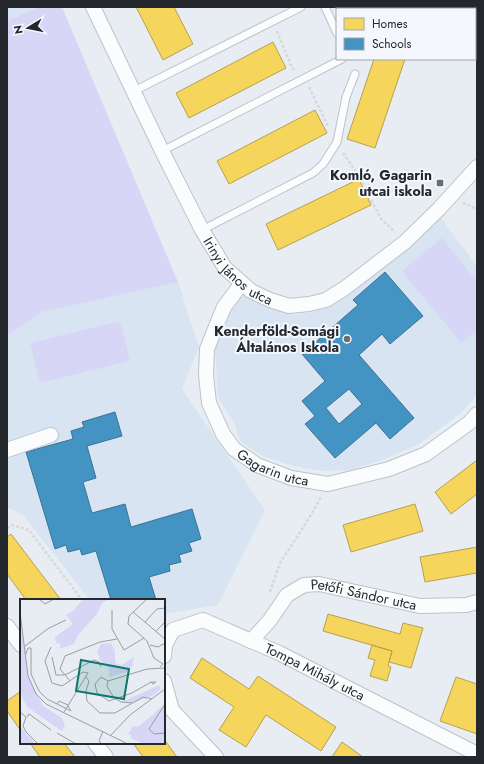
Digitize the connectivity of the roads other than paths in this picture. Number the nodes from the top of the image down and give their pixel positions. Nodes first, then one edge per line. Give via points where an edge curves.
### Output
1 (93, 7) edge
2 (301, 7) edge
3 (325, 7) edge
4 (336, 31) edge
5 (340, 60) edge
6 (355, 74) dead end
7 (134, 91) junction
8 (162, 151) junction
9 (477, 166) edge
10 (202, 230) junction
11 (242, 283) junction
12 (477, 414) edge
13 (51, 435) dead end
14 (7, 450) edge
15 (477, 602) edge
16 (7, 626) edge
17 (251, 641) junction
18 (20, 644) edge
19 (165, 645) edge
20 (165, 685) edge
21 (96, 744) edge
22 (477, 754) edge
23 (106, 757) edge
24 (216, 757) edge

1 - 7 street, Irinyi János utca
2 - 7 lane
3 - 4 lane
5 - 8 lane
6 - 10 lane via 346,97 337,142 323,164 313,173
7 - 8 street, Irinyi János utca
8 - 10 street, Irinyi János utca
9 - 11 street, Irinyi János utca via 406,242 326,300 289,306 251,291
10 - 11 street, Irinyi János utca via 225,268
11 - 12 street, Gagarin utca via 224,307 207,349 206,375 209,403 223,434 234,449 257,465 291,478 328,484 389,469 426,454 469,424
13 - 14 street
15 - 17 street, Petőfi Sándor utca via 466,605 420,606 319,584 304,585 287,595 270,620
16 - 18 street
17 - 19 street, Tompa Mihály utca via 203,620 173,630
17 - 22 street, Tompa Mihály utca
20 - 24 street via 172,710
21 - 23 street

